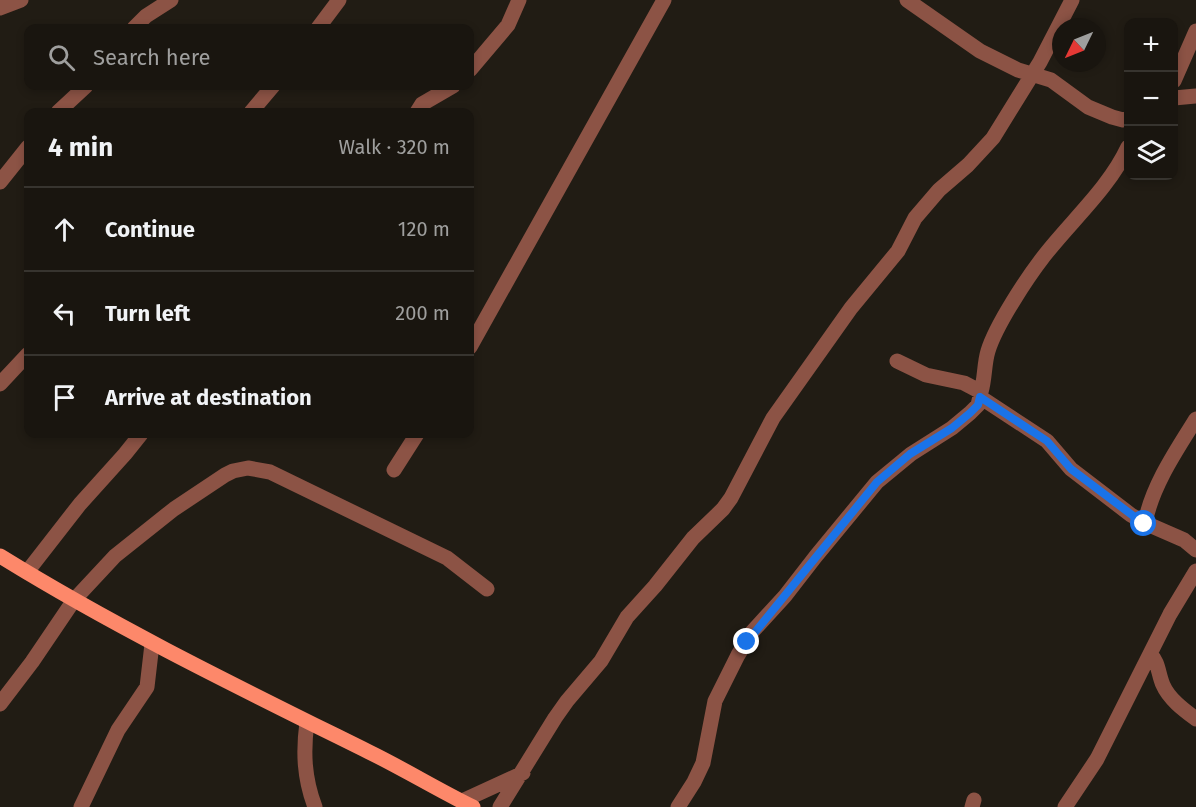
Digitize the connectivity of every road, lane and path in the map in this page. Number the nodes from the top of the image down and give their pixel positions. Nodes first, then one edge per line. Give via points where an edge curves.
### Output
1 (21, 0) edge
2 (171, 0) edge
3 (339, 0) edge
4 (519, 0) edge
5 (664, 0) edge
6 (907, 0) edge
7 (1072, 0) edge
8 (0, 8) edge
9 (138, 24) edge
10 (321, 24) edge
11 (1196, 31) edge
12 (474, 65) edge
13 (1177, 72) edge
14 (1031, 74) junction
15 (82, 90) edge
16 (270, 90) edge
17 (446, 90) edge
18 (1196, 96) edge
19 (1178, 98) edge
20 (62, 108) edge
21 (254, 108) edge
22 (420, 108) edge
23 (1124, 120) edge
24 (24, 152) edge
25 (1124, 154) edge
26 (0, 182) edge
27 (474, 340) edge
28 (24, 358) edge
29 (897, 361) dead end
30 (0, 384) edge
31 (980, 394) junction
32 (1196, 419) edge
33 (138, 438) edge
34 (414, 438) edge
35 (394, 470) dead end
36 (1144, 524) junction
37 (1196, 550) edge
38 (0, 556) edge
39 (1196, 571) edge
40 (27, 572) junction
41 (487, 589) dead end
42 (74, 600) junction
43 (152, 644) junction
44 (1150, 654) junction
45 (0, 704) edge
46 (1196, 719) edge
47 (307, 722) junction
48 (523, 773) junction
49 (468, 805) edge
50 (81, 807) edge
51 (315, 807) edge
52 (500, 807) edge
53 (678, 807) edge
54 (1065, 807) edge

1 - 8 street
2 - 9 street
3 - 10 street
4 - 12 street via 508,25
5 - 27 street
6 - 14 street via 980,51
7 - 14 street
11 - 13 street
14 - 23 street via 1051,80 1088,107
14 - 48 street via 993,138 915,218 898,251 851,308 773,418 731,498 627,617 601,661 555,718
15 - 20 street
16 - 21 street
17 - 22 street
18 - 19 street
24 - 26 street
25 - 31 street via 1115,171 1032,273 987,353
28 - 30 street
29 - 31 street via 926,375 964,383
31 - 36 street via 1047,441 1071,469
31 - 53 street via 978,405 970,413 877,482 753,632 715,701 703,763
32 - 36 street via 1162,478
33 - 40 street
34 - 35 street
36 - 37 street via 1184,540
38 - 40 main road
39 - 44 street
40 - 42 main road
41 - 42 street via 447,558 270,472 249,468 225,475 149,527
42 - 43 main road
42 - 45 street
43 - 47 main road
43 - 50 street via 147,687 118,730
44 - 46 street via 1166,691
44 - 54 street via 1097,759
47 - 49 main road
47 - 51 street via 304,771
48 - 49 street
48 - 52 street

